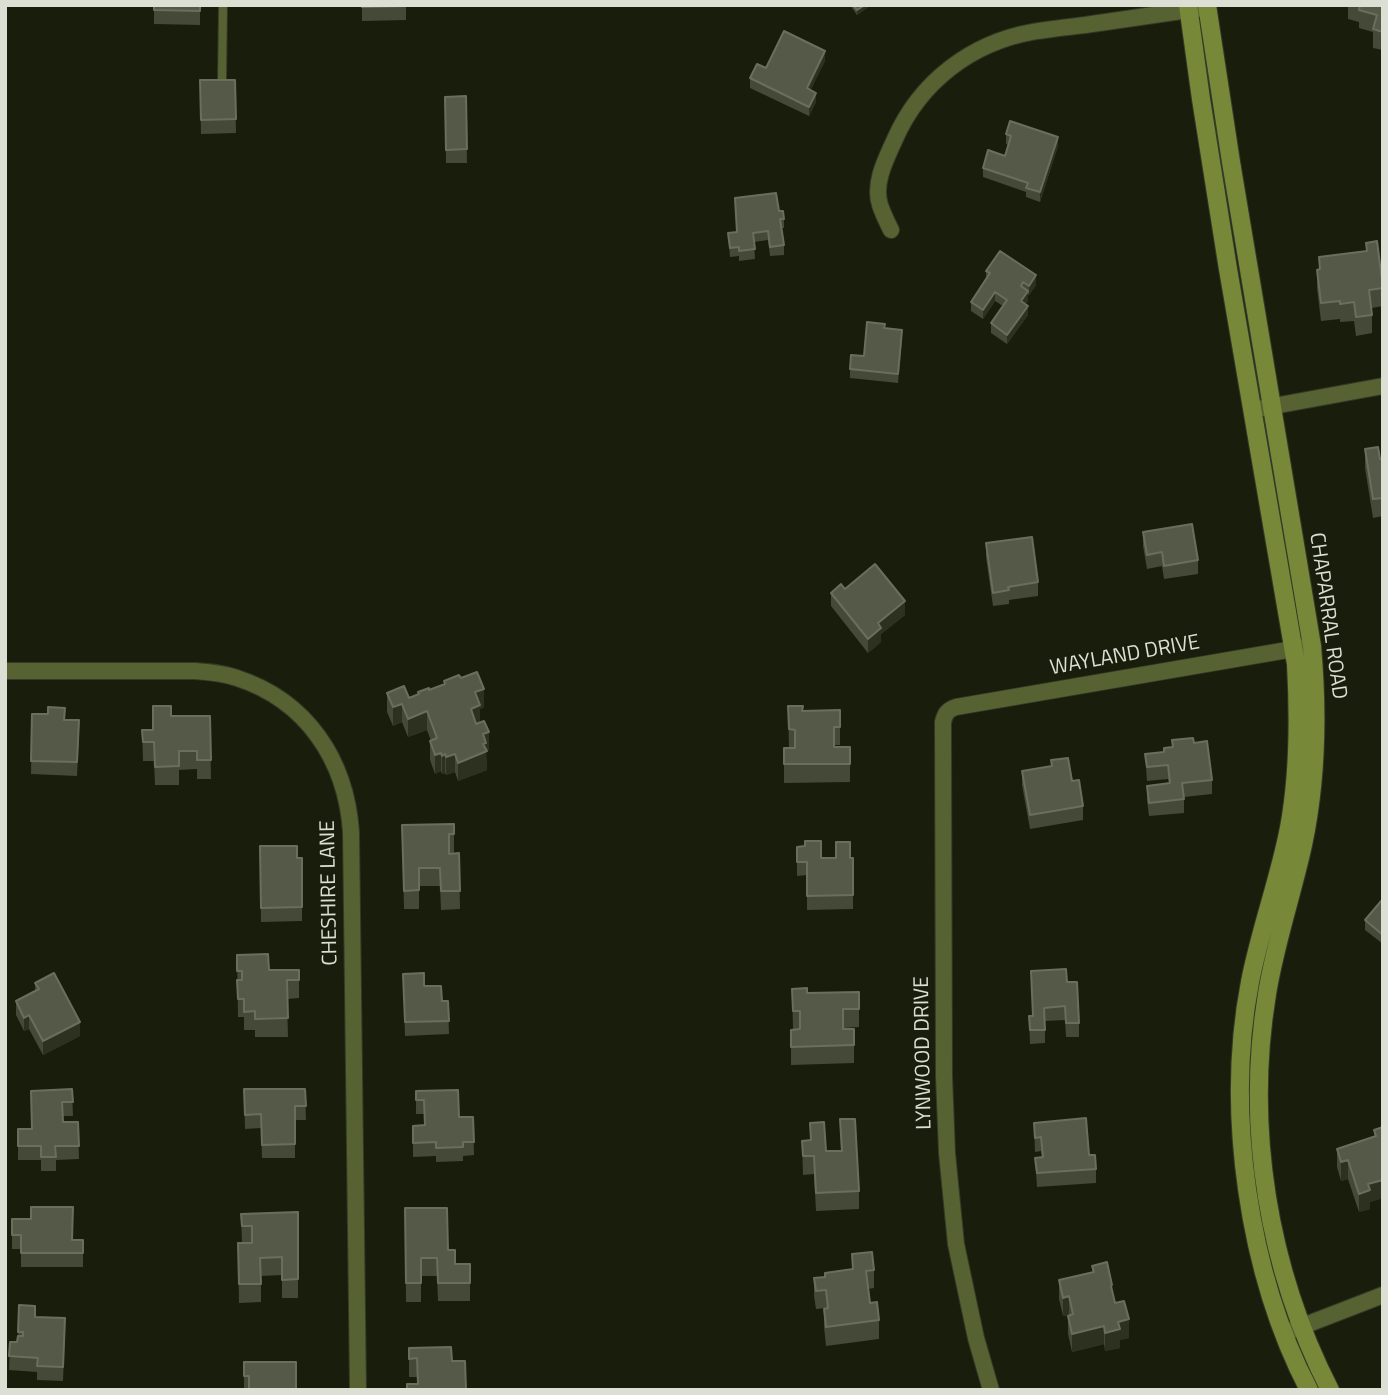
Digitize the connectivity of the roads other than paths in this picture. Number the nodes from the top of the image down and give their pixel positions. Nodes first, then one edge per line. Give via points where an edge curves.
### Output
1 (223, 5) edge
2 (1207, 6) edge
3 (1189, 8) edge
4 (222, 81) edge
5 (891, 230) dead end
6 (1383, 386) edge
7 (1272, 406) junction
8 (1252, 410) junction
9 (1303, 647) junction
10 (5, 671) edge
11 (947, 712) joint
12 (1383, 1295) edge
13 (1302, 1326) junction
14 (1284, 1333) junction
15 (358, 1390) edge
16 (991, 1390) edge
17 (1309, 1390) edge
18 (1330, 1390) edge

1 - 4 lane
2 - 3 street
2 - 7 main road, CHAPARRAL ROAD
3 - 5 street via 1031,32 967,55 927,88 899,129 885,161 879,204
3 - 8 main road, CHAPARRAL ROAD
6 - 7 street
7 - 8 street
7 - 9 main road, CHAPARRAL ROAD
8 - 9 main road, CHAPARRAL ROAD
9 - 11 street, WAYLAND DRIVE
9 - 13 main road, CHAPARRAL ROAD via 1317,724 1312,786 1303,845 1267,994 1259,1087 1260,1148 1269,1208
9 - 14 main road, CHAPARRAL ROAD via 1294,793 1250,985 1241,1102 1251,1214
10 - 15 street, CHESHIRE LANE via 195,671 236,677 279,698 306,720 333,760 347,796 351,832
11 - 16 street, LYNWOOD DRIVE via 943,762 947,1153 959,1257
12 - 13 street
13 - 14 street
13 - 18 main road, CHAPARRAL ROAD
14 - 17 main road, CHAPARRAL ROAD

